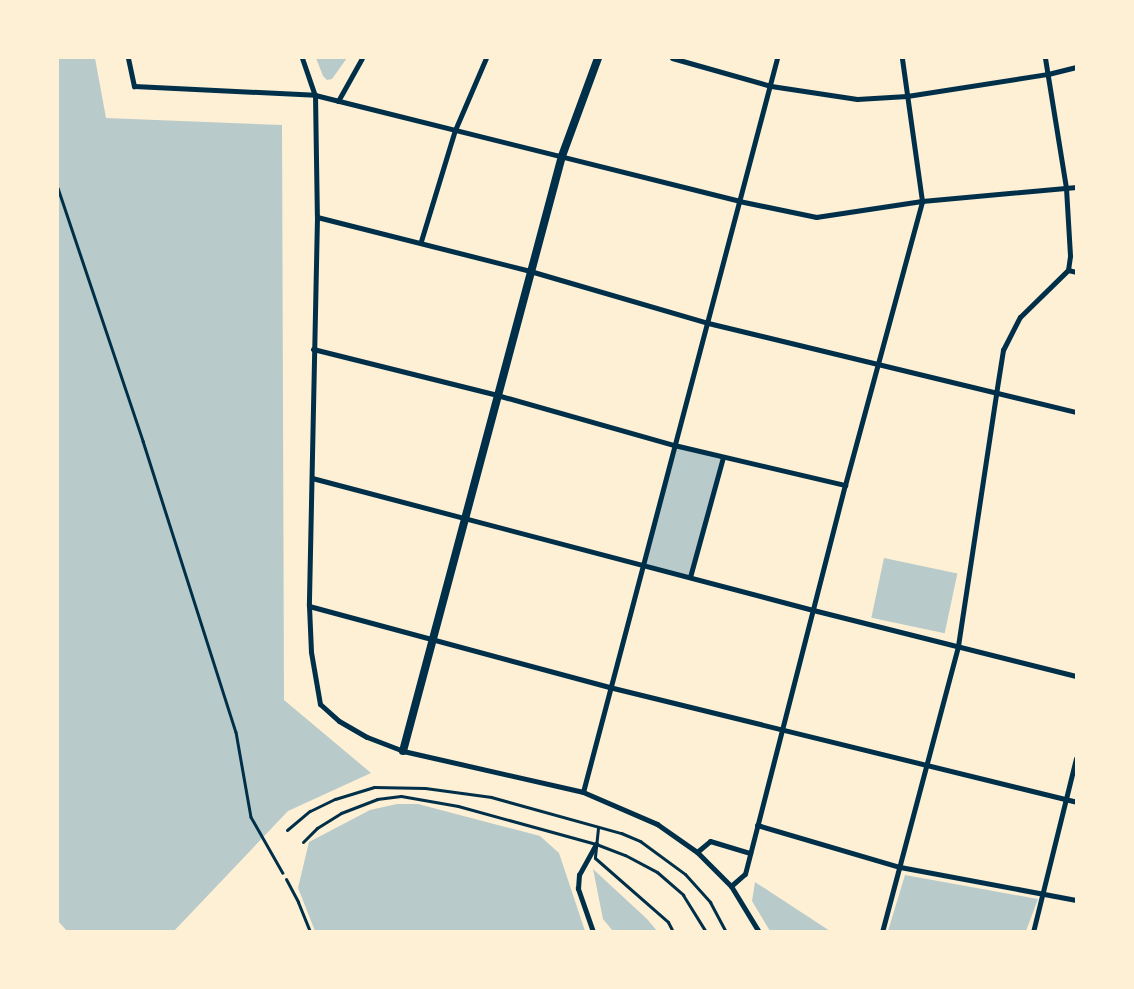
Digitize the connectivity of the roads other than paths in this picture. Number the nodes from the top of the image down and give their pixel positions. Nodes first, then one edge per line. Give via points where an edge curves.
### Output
1 (128, 58) edge
2 (302, 58) edge
3 (362, 58) edge
4 (486, 58) edge
5 (598, 58) edge
6 (672, 58) edge
7 (777, 58) edge
8 (902, 58) edge
9 (1045, 58) edge
10 (1076, 67) edge
11 (1048, 74) junction
12 (771, 86) junction
13 (315, 96) junction
14 (907, 96) junction
15 (338, 101) junction
16 (455, 130) junction
17 (562, 156) junction
18 (1076, 187) edge
19 (1066, 188) junction
20 (739, 200) junction
21 (922, 201) junction
22 (317, 217) junction
23 (421, 241) junction
24 (530, 270) junction
25 (1068, 270) junction
26 (1076, 272) edge
27 (708, 323) junction
28 (313, 349) junction
29 (877, 365) junction
30 (996, 394) junction
31 (497, 395) junction
32 (1076, 412) edge
33 (674, 445) junction
34 (723, 456) junction
35 (312, 478) junction
36 (845, 485) junction
37 (465, 518) junction
38 (641, 564) junction
39 (690, 577) junction
40 (309, 606) junction
41 (813, 610) junction
42 (434, 640) junction
43 (958, 646) junction
44 (1076, 676) edge
45 (609, 687) junction
46 (784, 728) junction
47 (403, 751) junction
48 (1076, 758) edge
49 (926, 765) junction
50 (583, 792) junction
51 (1066, 800) junction
52 (1076, 802) edge
53 (757, 825) junction
54 (598, 828) junction
55 (288, 830) dead end
56 (303, 842) dead end
57 (596, 844) junction
58 (697, 852) junction
59 (750, 853) junction
60 (900, 867) junction
61 (286, 879) road end
62 (731, 886) junction
63 (1043, 892) junction
64 (1076, 900) edge
65 (593, 929) edge
66 (310, 932) edge
67 (598, 932) edge
68 (673, 932) edge
69 (706, 932) edge
70 (726, 932) edge
71 (759, 932) edge
72 (882, 932) edge
73 (1033, 932) edge

1 - 13 street via 134,86
2 - 13 street
3 - 15 street
4 - 16 street
5 - 17 street
6 - 12 street
7 - 12 street
8 - 14 street
9 - 11 street
10 - 11 street
11 - 14 street
11 - 19 street
12 - 14 street via 857,99
12 - 20 street
13 - 15 street
13 - 22 street
14 - 21 street
15 - 16 street
16 - 17 street
16 - 23 street
17 - 20 street
17 - 24 street
18 - 19 street
19 - 21 street
19 - 25 street
20 - 21 street via 816,217
20 - 27 street
21 - 29 street
22 - 23 street
22 - 28 street
23 - 24 street
24 - 27 street
24 - 31 street
25 - 26 street
25 - 30 street via 1020,317 1003,350
27 - 29 street
27 - 33 street
28 - 31 street
28 - 35 street
29 - 30 street
29 - 36 street
30 - 32 street
30 - 43 street
31 - 33 street
31 - 37 street
33 - 34 street
33 - 38 street
34 - 36 street
34 - 39 street
35 - 37 street
35 - 40 street
36 - 41 street
37 - 38 street
37 - 42 street
38 - 39 street
38 - 45 street
39 - 41 street
40 - 42 street
40 - 47 street via 311,652 320,704 339,721 360,733
41 - 43 street
41 - 46 street
42 - 45 street
42 - 47 street
43 - 44 street
43 - 49 street
45 - 46 street
45 - 50 street
46 - 49 street
46 - 53 street
47 - 50 street
48 - 51 street
49 - 51 street
49 - 60 street
50 - 58 street via 657,824
51 - 52 street
51 - 63 street
53 - 59 street
53 - 60 street
54 - 55 lane via 491,797 387,786 335,799 310,811
54 - 57 lane
54 - 70 lane via 640,841 685,874 710,902
56 - 57 lane via 317,828 356,806 401,796 458,806
57 - 65 street via 579,875 578,889
57 - 68 lane via 595,858 668,922
57 - 69 lane via 657,872 683,895
58 - 59 street via 710,842
58 - 62 street
59 - 62 street via 745,874
60 - 63 street
60 - 72 street
61 - 66 lane
62 - 71 street
63 - 64 street
63 - 73 street
65 - 67 street

